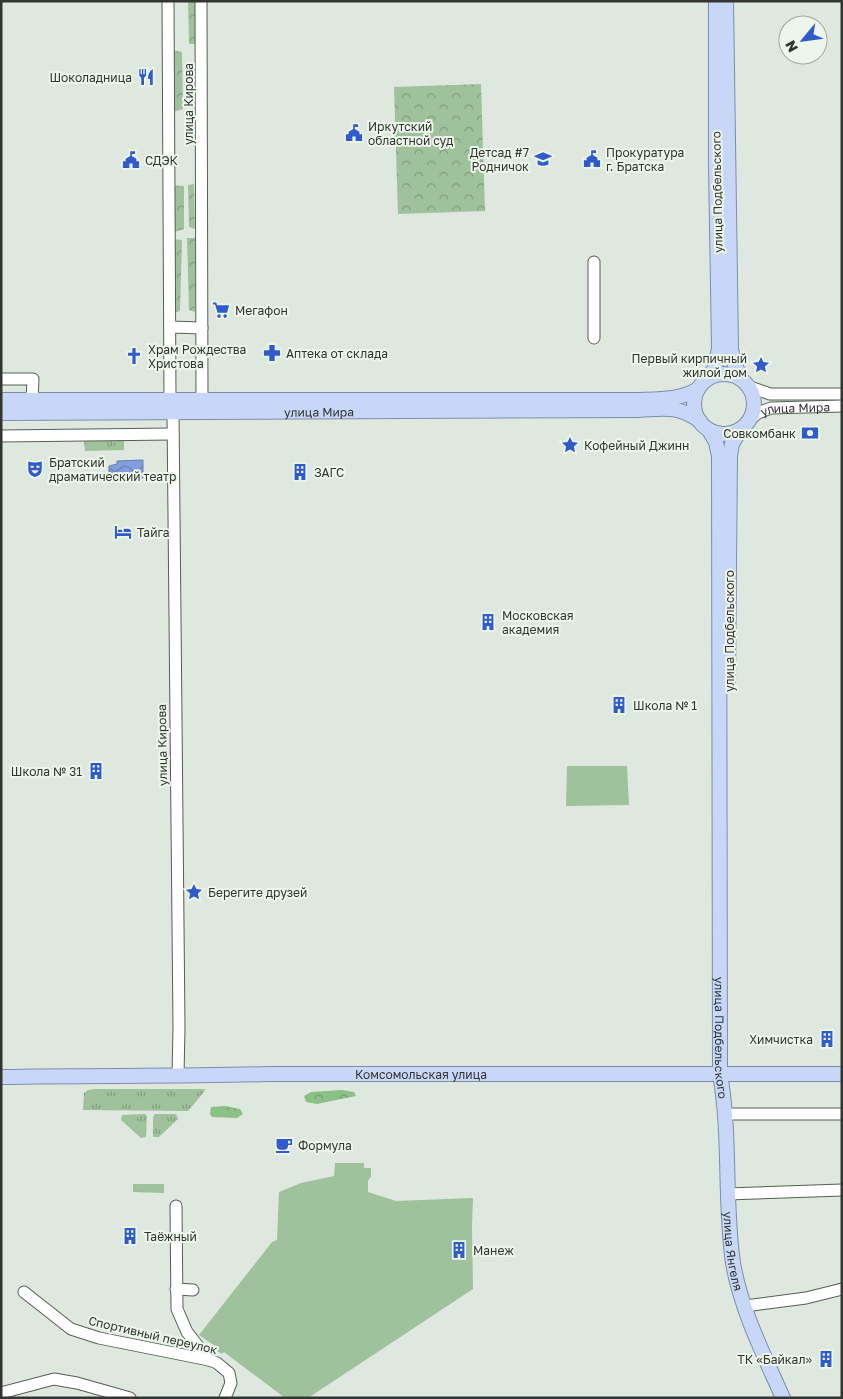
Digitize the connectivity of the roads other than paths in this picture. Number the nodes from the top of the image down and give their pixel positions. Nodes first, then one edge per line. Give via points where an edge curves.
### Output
1 (168, 1) edge
2 (201, 1) edge
3 (716, 1) edge
4 (726, 1) edge
5 (721, 24) junction
6 (594, 262) dead end
7 (170, 327) junction
8 (202, 328) junction
9 (594, 338) dead end
10 (1, 379) edge
11 (745, 383) junction
12 (702, 385) junction
13 (842, 394) edge
14 (1, 400) edge
15 (32, 400) junction
16 (202, 400) junction
17 (315, 405) junction
18 (634, 405) junction
19 (114, 406) junction
20 (172, 406) junction
21 (842, 406) edge
22 (1, 413) edge
23 (746, 424) junction
24 (704, 425) junction
25 (174, 434) junction
26 (1, 436) edge
27 (725, 952) junction
28 (725, 1074) junction
29 (842, 1074) edge
30 (178, 1076) junction
31 (1, 1077) edge
32 (724, 1096) joint
33 (724, 1114) junction
34 (842, 1114) edge
35 (842, 1190) edge
36 (727, 1194) junction
37 (176, 1206) dead end
38 (176, 1289) junction
39 (842, 1289) edge
40 (193, 1290) dead end
41 (24, 1292) dead end
42 (745, 1306) junction
43 (209, 1360) junction
44 (1, 1393) edge
45 (130, 1398) edge
46 (225, 1398) edge
47 (783, 1398) edge

1 - 7 street, улица Кирова
2 - 8 street, улица Кирова
3 - 5 main road, улица Подбельского
4 - 5 main road, улица Подбельского
5 - 11 main road, улица Подбельского via 731,348 733,360
5 - 12 main road, улица Подбельского via 716,165 719,348 715,368
6 - 9 street
7 - 8 street
7 - 20 street, улица Кирова
8 - 16 street, улица Кирова
10 - 15 street via 33,378
11 - 12 main road via 736,376 724,374
11 - 13 street, улица Мира via 770,394
11 - 23 main road via 754,399
12 - 18 main road via 676,399
12 - 24 main road via 694,402 696,415
14 - 15 main road, улица Мира
15 - 19 main road, улица Мира
16 - 17 main road, улица Мира
16 - 20 main road, улица Мира
17 - 18 main road, улица Мира
17 - 20 main road, улица Мира
18 - 24 main road via 676,409 690,414
19 - 20 main road, улица Мира
19 - 22 main road, улица Мира
20 - 25 street, улица Кирова
21 - 23 street, улица Мира via 771,408
23 - 24 main road via 729,434
23 - 27 main road, улица Подбельского via 732,444 730,456
24 - 27 main road, улица Подбельского via 716,442 719,456
25 - 26 street
25 - 30 street, улица Кирова
27 - 28 main road, улица Подбельского
28 - 29 main road, Комсомольская улица
28 - 30 main road, Комсомольская улица
28 - 32 main road, улица Подбельского
30 - 31 main road, Комсомольская улица
32 - 33 main road, улица Янгеля
33 - 34 street
33 - 36 main road, улица Янгеля
35 - 36 street
36 - 42 main road, улица Янгеля via 733,1264
37 - 38 street
38 - 40 street
38 - 43 street via 177,1309 187,1332
39 - 42 street via 806,1298
41 - 43 street, Спортивный переулок via 71,1329 99,1338
42 - 47 main road, улица Янгеля
43 - 46 street, Спортивный переулок via 229,1373 230,1383
44 - 45 street via 54,1379

